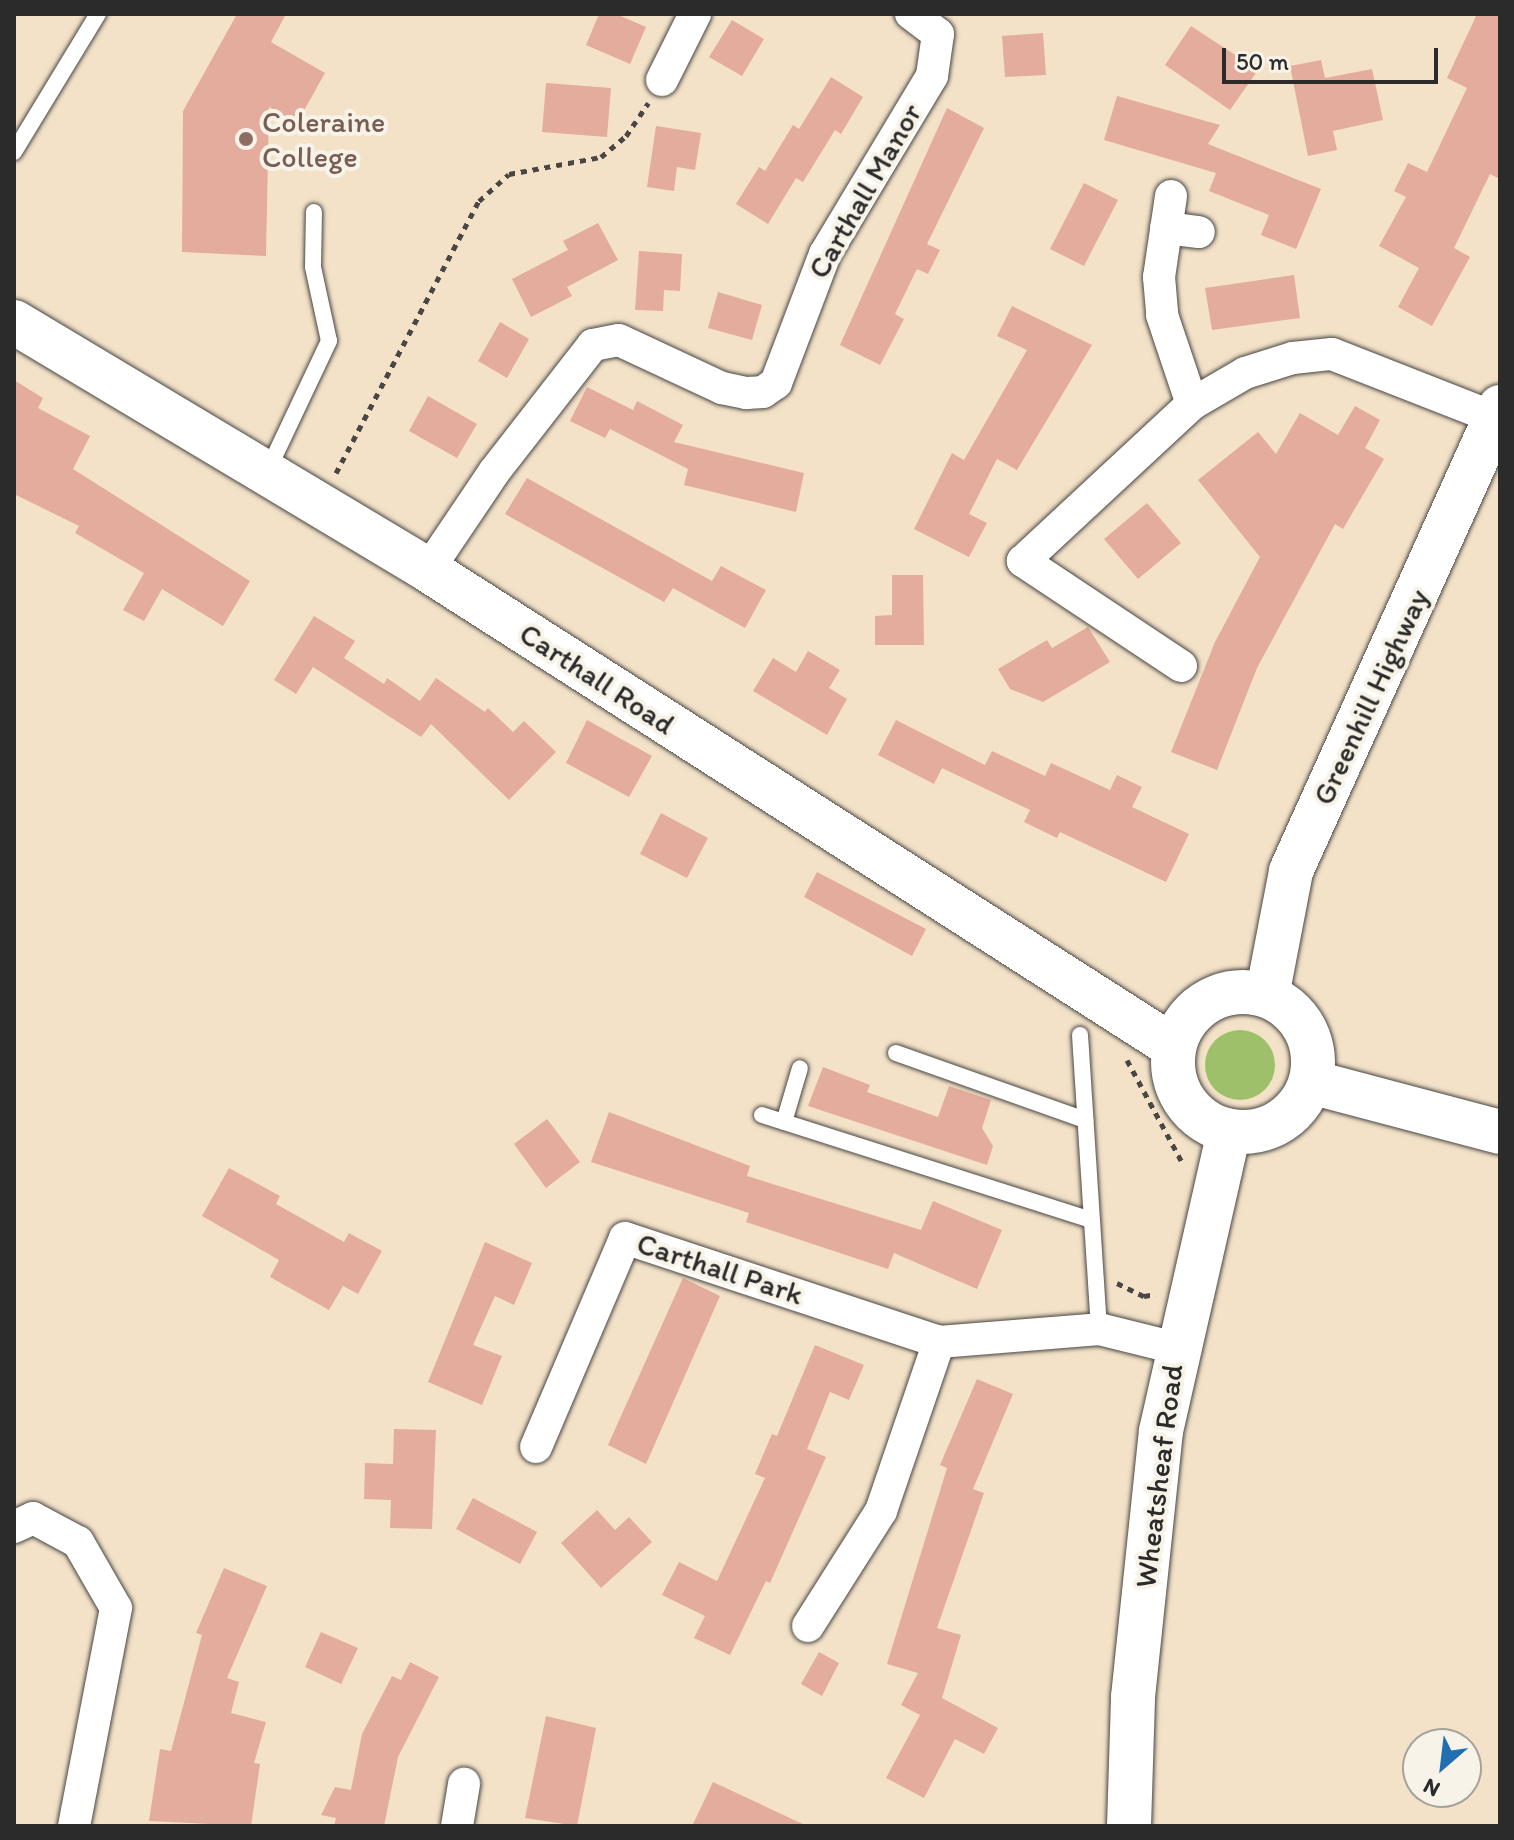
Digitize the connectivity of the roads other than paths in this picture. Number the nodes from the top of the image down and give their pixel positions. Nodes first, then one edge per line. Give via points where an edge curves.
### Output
1 (98, 14) edge
2 (695, 14) edge
3 (911, 14) edge
4 (662, 80) road end
5 (14, 152) edge
6 (1171, 196) dead end
7 (314, 212) dead end
8 (1166, 228) junction
9 (1199, 232) dead end
10 (14, 322) edge
11 (1192, 404) junction
12 (1497, 412) edge
13 (266, 475) junction
14 (428, 570) junction
15 (1181, 666) dead end
16 (1267, 996) junction
17 (1080, 1035) dead end
18 (1174, 1047) junction
19 (896, 1053) dead end
20 (800, 1068) dead end
21 (1311, 1082) junction
22 (762, 1115) dead end
23 (1085, 1120) junction
24 (784, 1122) junction
25 (1229, 1131) junction
26 (1500, 1132) edge
27 (1092, 1220) junction
28 (1099, 1329) junction
29 (939, 1342) junction
30 (1176, 1348) junction
31 (536, 1447) dead end
32 (14, 1527) edge
33 (808, 1626) dead end
34 (464, 1784) dead end
35 (74, 1826) edge
36 (457, 1826) edge
37 (1129, 1826) edge

1 - 5 lane
2 - 4 street
3 - 14 street, Carthall Manor via 938,34 938,61 825,254 776,383 763,392 746,393 722,388 619,340 593,345 494,472
6 - 8 street
7 - 13 lane via 313,267 329,341
8 - 9 street
8 - 11 street via 1159,277 1162,315
10 - 13 main road, Carthall Road
11 - 12 street via 1245,373 1293,358 1332,354
11 - 15 street via 1023,561
12 - 16 main road, Greenhill Highway via 1291,871
13 - 14 main road, Carthall Road
14 - 18 main road, Carthall Road
16 - 18 main road via 1243,991 1220,995 1191,1015
16 - 21 main road via 1300,1021 1310,1040
17 - 23 lane
18 - 25 main road via 1178,1090 1190,1109
19 - 23 lane
20 - 24 lane
21 - 25 main road via 1288,1117 1270,1128
21 - 26 main road
22 - 24 lane
23 - 27 lane
24 - 27 lane
25 - 30 main road, Wheatsheaf Road
27 - 28 lane
28 - 29 street, Carthall Park
28 - 30 street, Carthall Park
29 - 31 street, Carthall Park via 625,1238
29 - 33 street via 881,1511
30 - 37 main road, Wheatsheaf Road via 1161,1431 1133,1697
32 - 35 street via 33,1518 78,1542 116,1608
34 - 36 street

